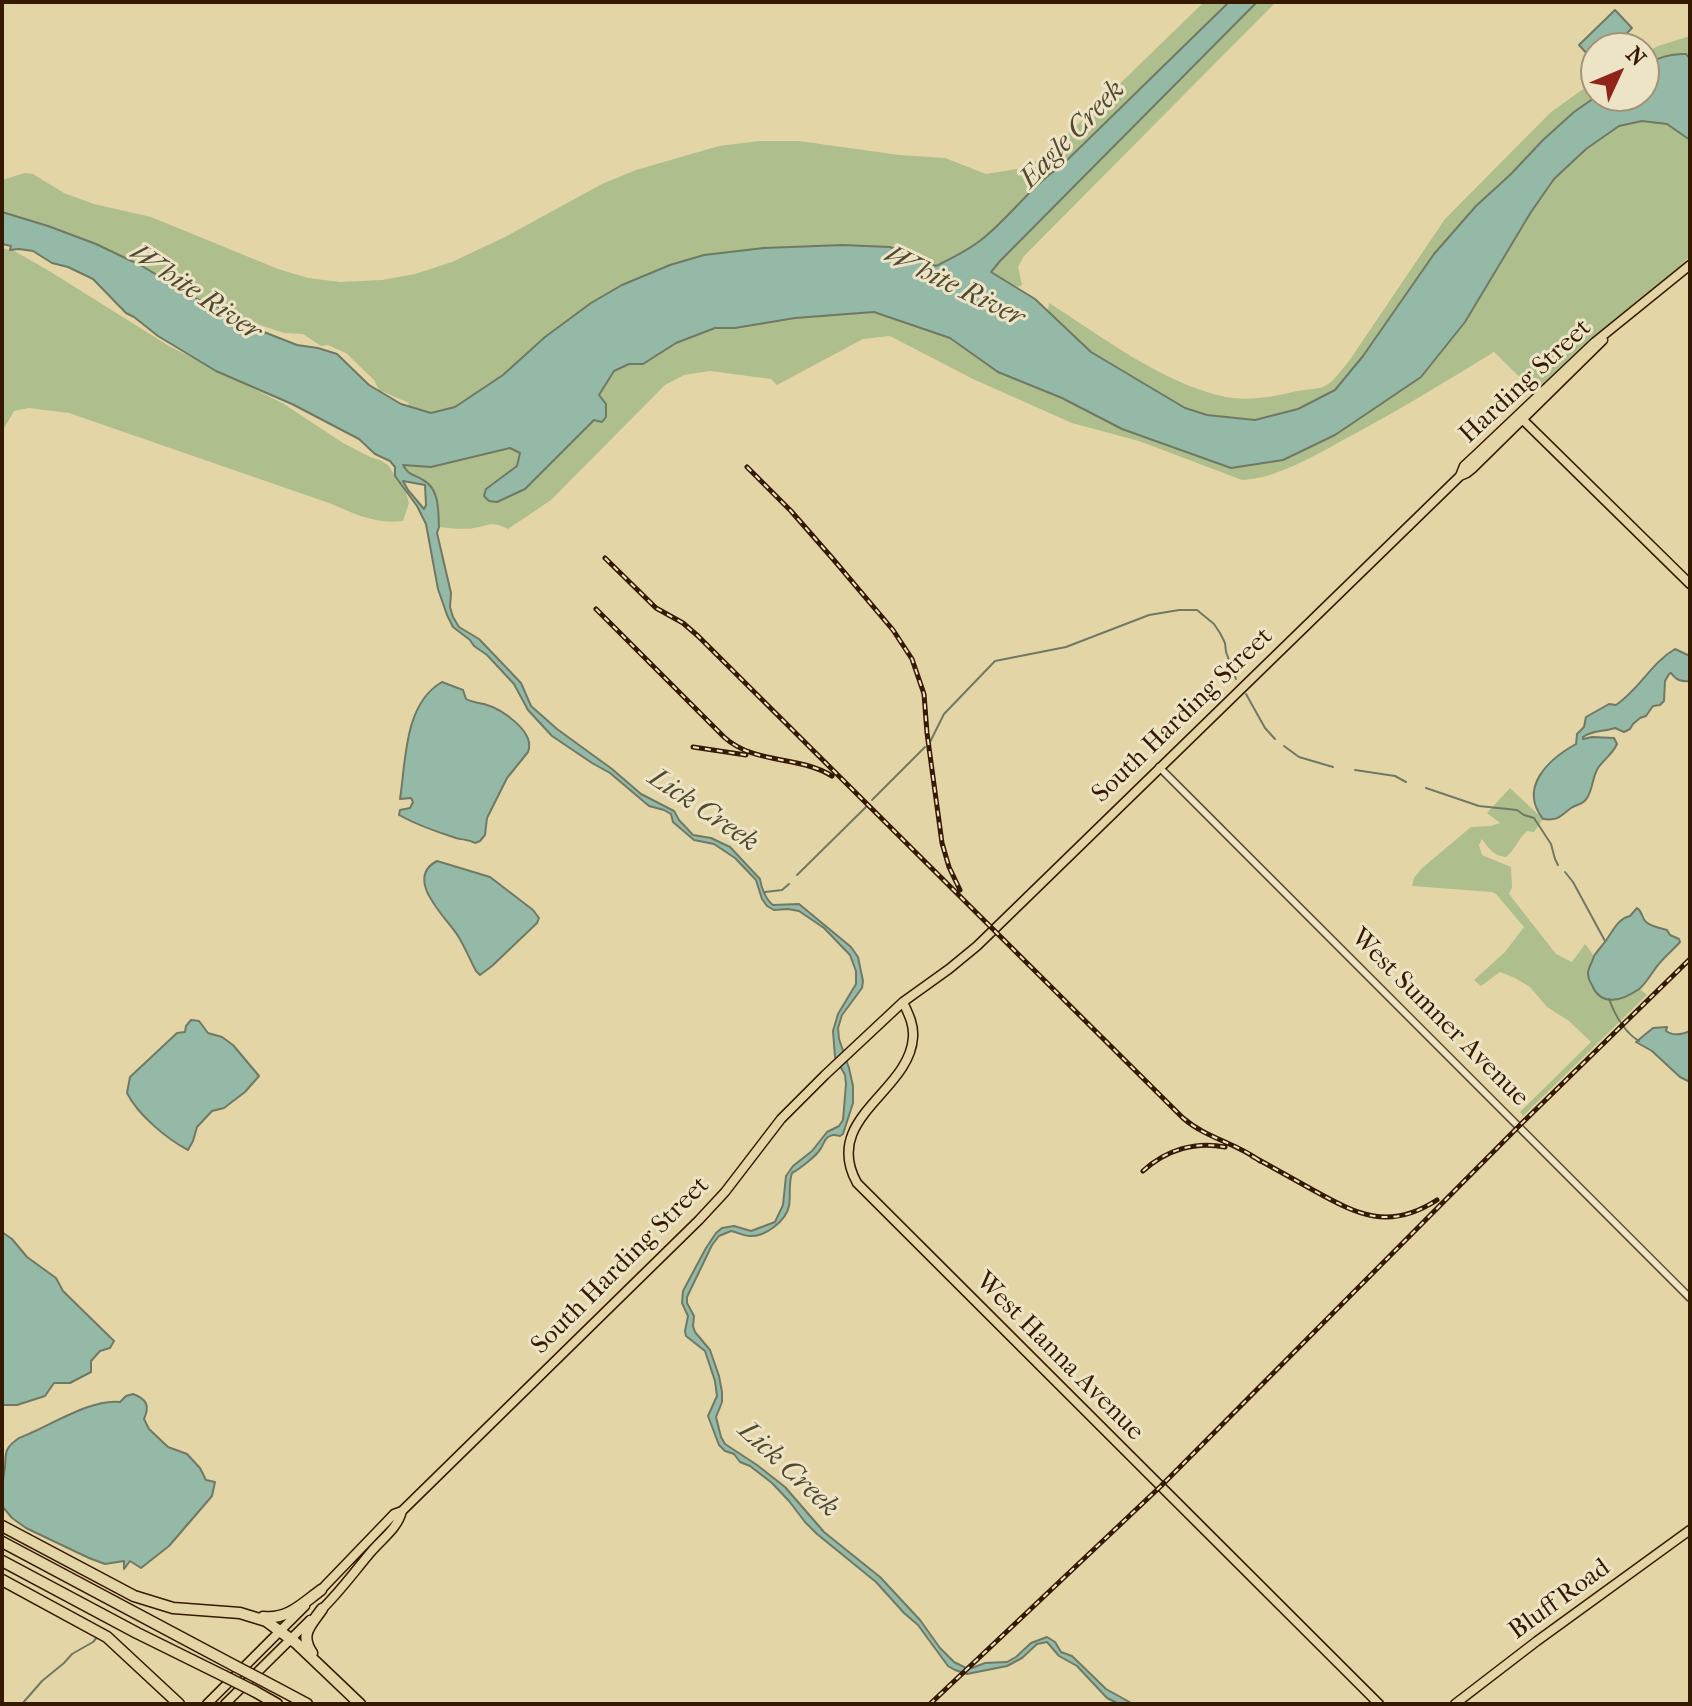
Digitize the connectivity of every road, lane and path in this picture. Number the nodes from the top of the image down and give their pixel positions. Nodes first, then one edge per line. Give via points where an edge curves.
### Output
1 (1690, 265) edge
2 (1520, 418) junction
3 (1460, 476) joint
4 (1690, 584) edge
5 (1159, 767) junction
6 (903, 1002) junction
7 (1690, 1298) edge
8 (402, 1511) junction
9 (2, 1526) edge
10 (1690, 1530) edge
11 (2, 1541) edge
12 (2, 1561) edge
13 (2, 1580) edge
14 (321, 1590) junction
15 (322, 1609) junction
16 (250, 1615) junction
17 (280, 1631) junction
18 (291, 1639) junction
19 (343, 1687) junction
20 (177, 1703) edge
21 (207, 1704) edge
22 (225, 1704) edge
23 (277, 1704) edge
24 (307, 1704) edge
25 (360, 1704) edge
26 (1379, 1704) edge
27 (1455, 1704) edge

1 - 2 main road, Harding Street via 1611,330
2 - 3 main road, Harding Street
2 - 4 main road
3 - 5 main road, South Harding Street
5 - 6 main road, South Harding Street via 977,946
5 - 7 street, West Sumner Avenue
6 - 8 main road, South Harding Street via 781,1119 713,1205
6 - 26 main road, West Hanna Avenue via 913,1027 912,1048 853,1133 849,1159 857,1183
8 - 14 main road, South Harding Street
8 - 15 main road, South Harding Street via 400,1520
9 - 16 highway via 134,1596 173,1608
10 - 27 main road, Bluff Road
11 - 24 highway, bridge
12 - 23 highway, bridge
13 - 20 highway via 107,1637
14 - 16 highway via 284,1615
14 - 17 main road, South Harding Street
15 - 18 main road, South Harding Street
15 - 19 highway via 307,1631 307,1645
16 - 17 highway
17 - 18 highway
17 - 21 main road, South Harding Street
18 - 19 highway
18 - 22 main road, South Harding Street
19 - 25 highway

